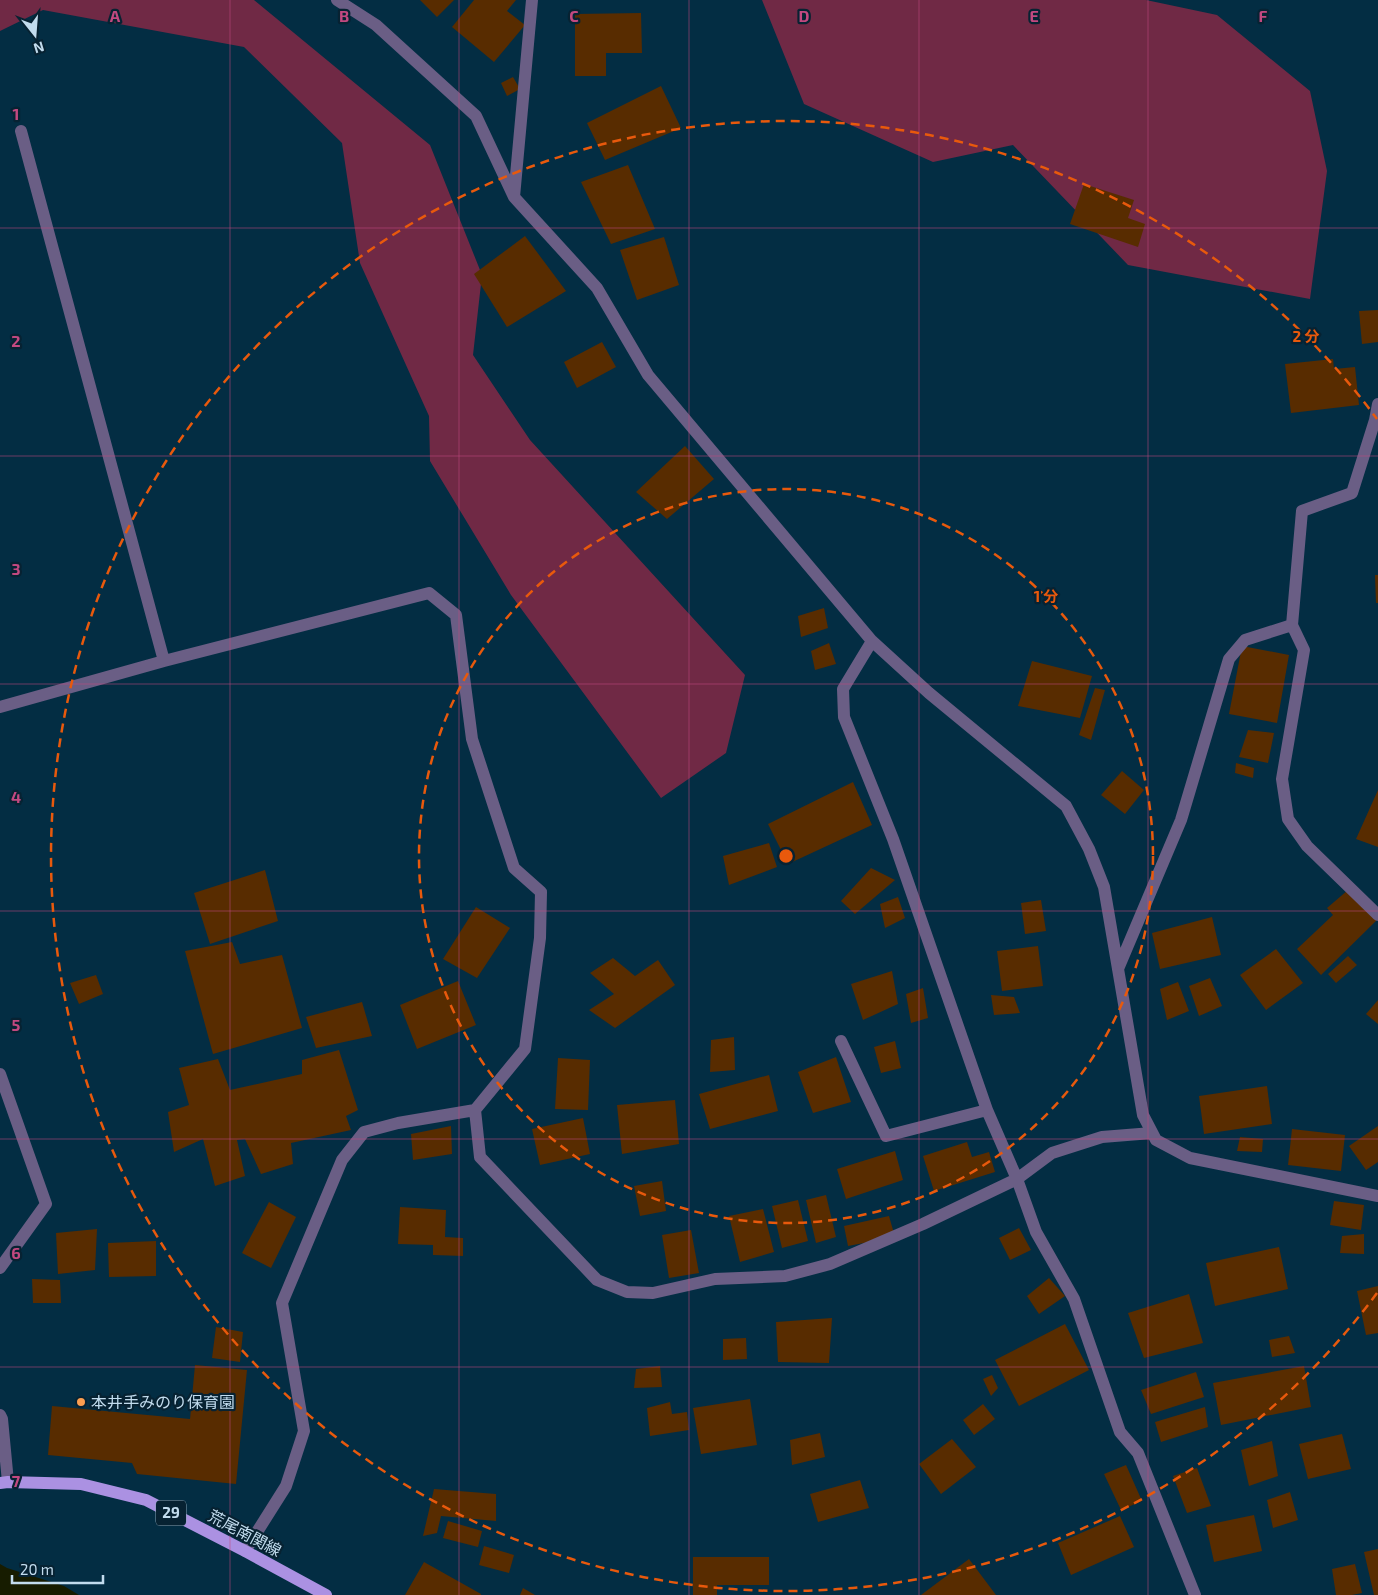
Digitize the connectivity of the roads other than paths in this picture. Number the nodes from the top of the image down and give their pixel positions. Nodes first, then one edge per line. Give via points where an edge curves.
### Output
1 (337, 0) edge
2 (532, 0) edge
3 (21, 131) dead end
4 (514, 197) junction
5 (1378, 404) edge
6 (1292, 625) junction
7 (872, 641) junction
8 (164, 661) junction
9 (0, 707) edge
10 (1378, 915) edge
11 (1118, 970) junction
12 (842, 1041) dead end
13 (0, 1074) edge
14 (475, 1110) junction
15 (987, 1110) junction
16 (1152, 1133) junction
17 (1016, 1179) junction
18 (1378, 1196) edge
19 (0, 1268) edge
20 (0, 1415) edge
21 (4, 1483) edge
22 (245, 1551) junction
23 (326, 1595) edge
24 (1195, 1595) edge

1 - 4 street via 376,25 476,116
2 - 4 street
3 - 8 street
4 - 7 street via 597,288 648,375
5 - 6 street via 1352,493 1302,511
6 - 10 street via 1304,650 1282,779 1288,818 1308,846
6 - 11 street via 1245,640 1229,659 1181,820
7 - 11 street via 929,693 1066,806 1089,849 1104,887
7 - 15 street via 842,689 844,717 893,839
8 - 9 street
8 - 14 street via 428,593 456,615 472,740 514,868 541,892 540,938 525,1049
11 - 16 street via 1143,1115
12 - 15 street via 886,1136
13 - 19 street via 46,1204
14 - 17 street via 480,1157 597,1280 627,1292 653,1293 715,1279 785,1276 830,1264 924,1224
14 - 22 street via 398,1122 364,1132 342,1160 282,1303 304,1431 286,1486
15 - 17 street
16 - 17 street via 1102,1138 1052,1153
16 - 18 street via 1156,1140 1190,1158
17 - 24 street via 1036,1232 1074,1299 1120,1432 1138,1453
20 - 21 street
21 - 22 main road, 荒尾南関線 / 29 via 81,1484 146,1500
22 - 23 main road, 荒尾南関線 / 29

